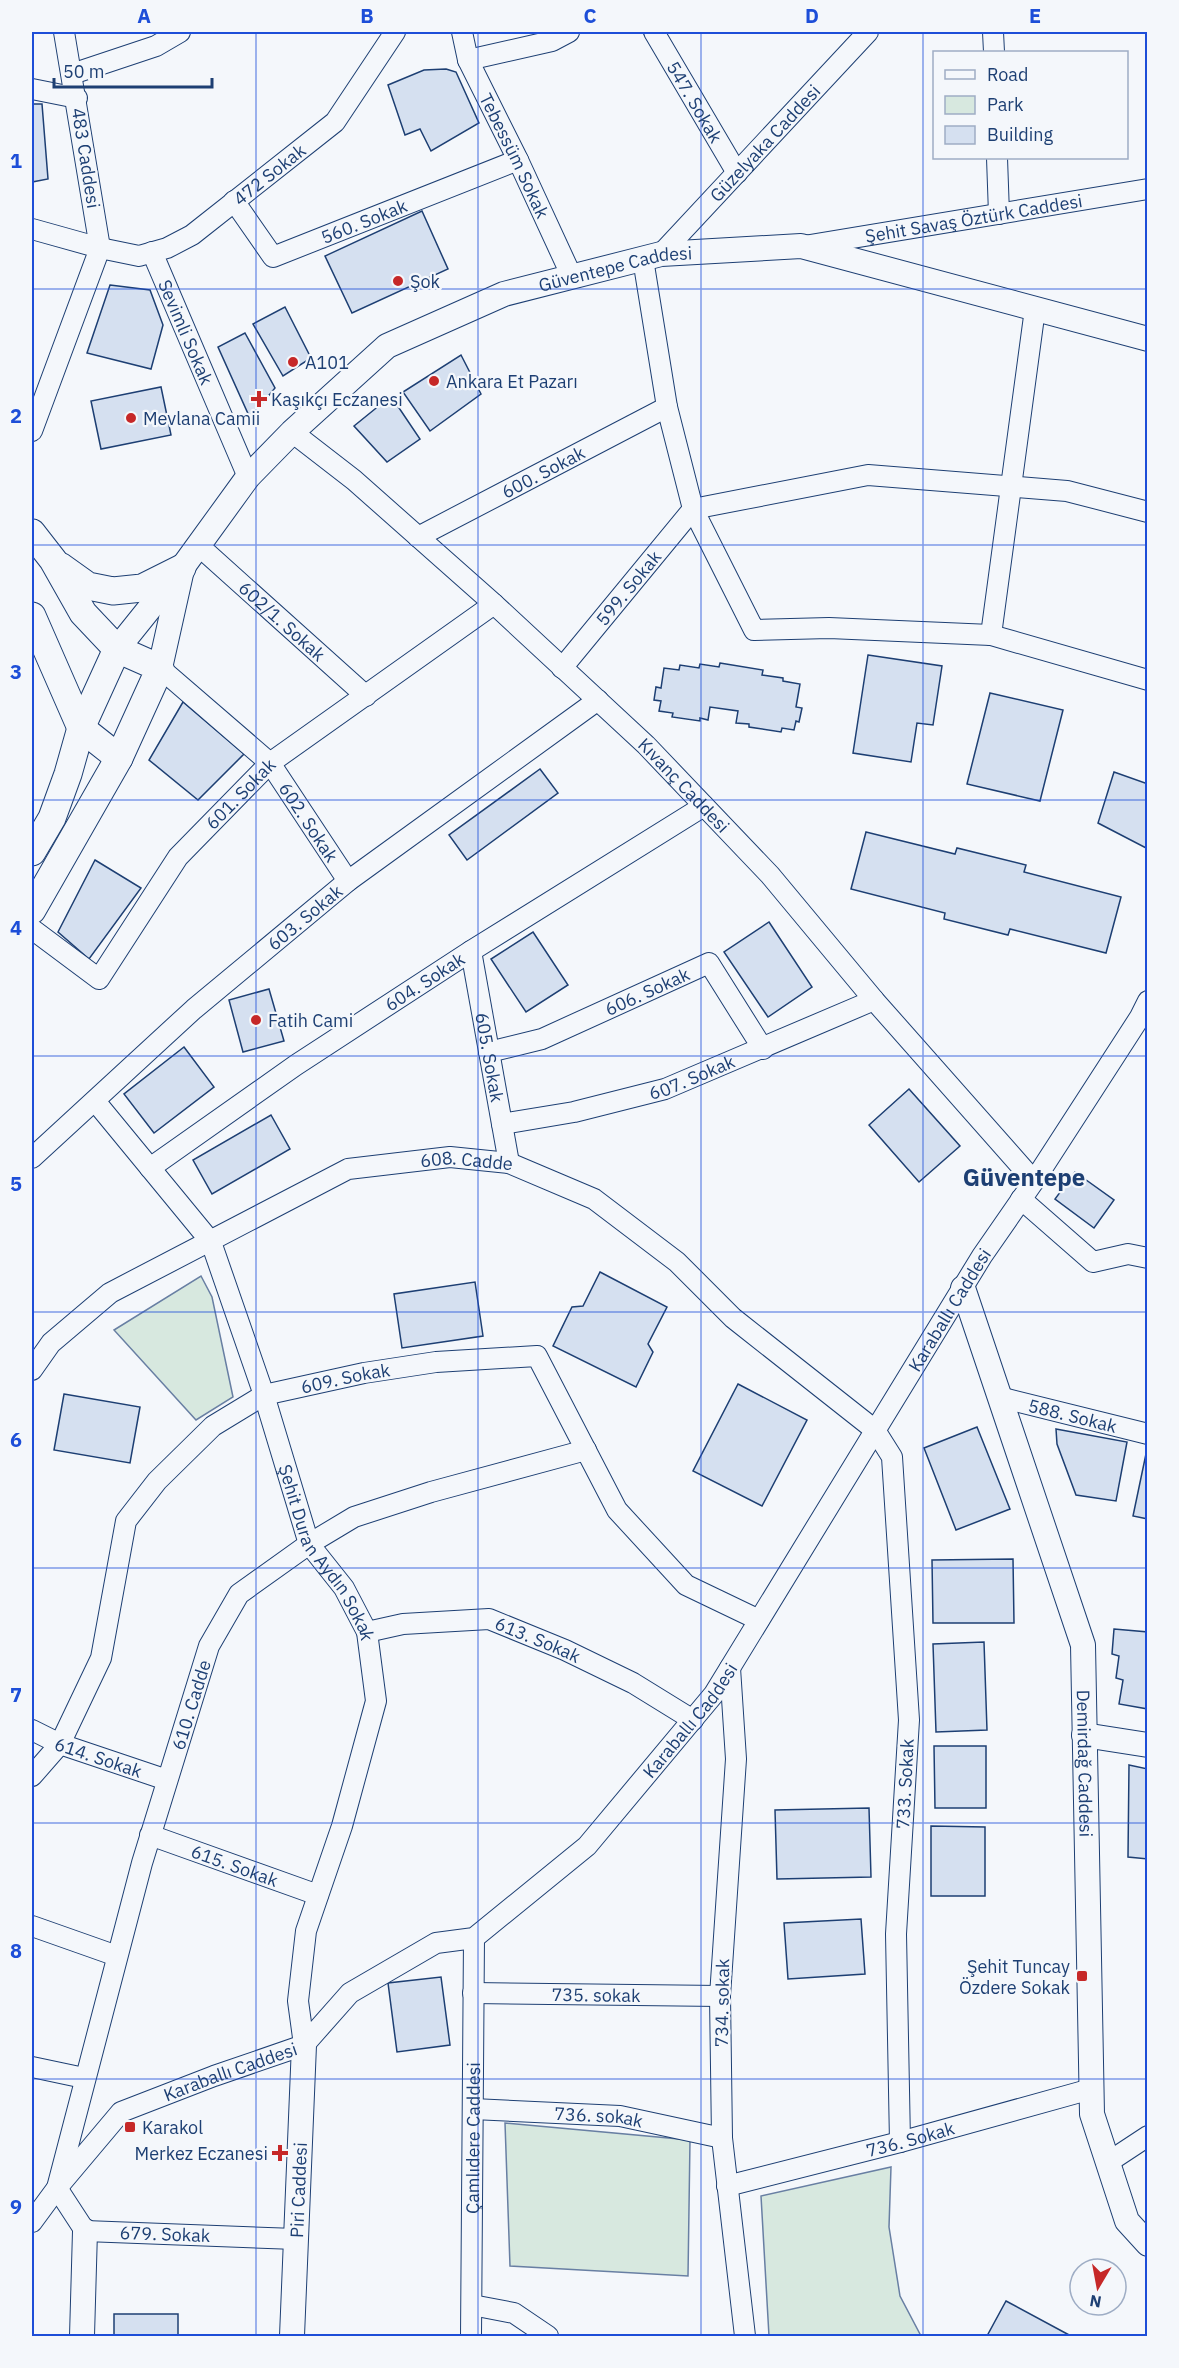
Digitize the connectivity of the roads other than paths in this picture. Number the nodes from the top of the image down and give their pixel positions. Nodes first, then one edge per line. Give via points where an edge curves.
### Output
1 (64, 32) edge
2 (180, 32) edge
3 (395, 32) edge
4 (462, 32) edge
5 (569, 32) edge
6 (654, 32) edge
7 (868, 32) edge
8 (993, 32) edge
9 (994, 51) edge
10 (468, 60) junction
11 (72, 74) junction
12 (32, 89) edge
13 (76, 98) junction
14 (997, 159) edge
15 (518, 160) junction
16 (737, 173) junction
17 (1148, 189) edge
18 (234, 201) junction
19 (999, 213) junction
20 (32, 229) edge
21 (801, 246) junction
22 (100, 248) junction
23 (152, 252) junction
24 (652, 256) junction
25 (572, 277) junction
26 (1035, 309) junction
27 (1148, 339) edge
28 (667, 407) junction
29 (32, 431) edge
30 (292, 432) junction
31 (248, 477) junction
32 (1011, 486) junction
33 (693, 509) junction
34 (1148, 512) edge
35 (32, 533) edge
36 (418, 537) junction
37 (199, 546) junction
38 (53, 560) junction
39 (182, 568) junction
40 (494, 604) junction
41 (32, 616) edge
42 (991, 635) junction
43 (117, 649) junction
44 (160, 668) junction
45 (562, 668) junction
46 (1148, 680) edge
47 (366, 696) junction
48 (598, 700) junction
49 (81, 728) junction
50 (119, 758) junction
51 (270, 763) junction
52 (704, 806) junction
53 (32, 852) edge
54 (348, 881) junction
55 (32, 910) edge
56 (32, 929) edge
57 (471, 951) junction
58 (874, 1000) junction
59 (1145, 1014) edge
60 (763, 1048) junction
61 (489, 1052) junction
62 (95, 1101) junction
63 (502, 1124) junction
64 (32, 1158) edge
65 (509, 1163) junction
66 (150, 1168) junction
67 (1034, 1181) junction
68 (1022, 1199) junction
69 (211, 1242) junction
70 (1148, 1258) edge
71 (963, 1288) junction
72 (32, 1370) edge
73 (264, 1395) junction
74 (999, 1397) junction
75 (875, 1430) junction
76 (1148, 1434) edge
77 (586, 1450) junction
78 (309, 1544) junction
79 (759, 1620) junction
80 (368, 1632) junction
81 (730, 1668) junction
82 (693, 1720) junction
83 (32, 1730) edge
84 (1084, 1735) junction
85 (60, 1744) junction
86 (1148, 1745) edge
87 (32, 1776) edge
88 (167, 1780) junction
89 (150, 1835) junction
90 (318, 1895) junction
91 (32, 1926) edge
92 (474, 1938) junction
93 (117, 1956) junction
94 (473, 1993) junction
95 (720, 1996) junction
96 (304, 2045) junction
97 (32, 2067) edge
98 (84, 2078) junction
99 (1091, 2089) junction
100 (473, 2109) junction
101 (1148, 2136) edge
102 (722, 2138) junction
103 (900, 2142) junction
104 (1107, 2163) junction
105 (728, 2186) junction
106 (57, 2188) junction
107 (32, 2222) edge
108 (85, 2231) junction
109 (296, 2239) junction
110 (1147, 2244) edge
111 (471, 2305) junction
112 (82, 2337) edge
113 (292, 2337) edge
114 (471, 2337) edge
115 (548, 2337) edge
116 (745, 2337) edge

1 - 11 street, 483 Caddesi
2 - 11 street via 156,46
3 - 18 street, 472 Sokak via 335,122
4 - 10 street, Tebessüm Sokak
5 - 10 street via 552,41
6 - 16 street, 547. Sokak
7 - 16 street, Güzelyaka Caddesi
8 - 9 street
10 - 15 street, Tebessüm Sokak
11 - 13 street, 483 Caddesi
12 - 13 street
13 - 22 street, 483 Caddesi
14 - 19 street
15 - 18 street, 560. Sokak via 273,257
15 - 25 street, Tebessüm Sokak
16 - 24 street, Güzelyaka Caddesi
17 - 19 street, Şehit Savaş Öztürk Caddesi
18 - 23 street, 472 Sokak via 192,235
19 - 21 street, Şehit Savaş Öztürk Caddesi
20 - 22 street, 472 Sokak
21 - 24 street, Güventepe Caddesi
21 - 26 street, Güventepe Caddesi
22 - 23 street, 472 Sokak via 139,256
22 - 29 street
23 - 31 street, Sevimli Sokak
24 - 25 street, Güventepe Caddesi
24 - 28 street
25 - 30 street, Güventepe Caddesi via 504,294 387,346
26 - 27 street, Güventepe Caddesi
26 - 32 street
28 - 33 street
28 - 36 street, 600. Sokak
30 - 31 street, Güventepe Caddesi
30 - 36 street, Kıvanç Caddesi
31 - 37 street, Güventepe Caddesi
32 - 33 street via 868,475
32 - 34 street via 1067,491
32 - 42 street
33 - 42 street via 754,630 829,628
33 - 45 street, 599. Sokak
35 - 38 main road
36 - 40 street, Kıvanç Caddesi
37 - 39 street, Güventepe Caddesi
37 - 47 street, 602/1. Sokak
38 - 39 main road via 87,586 113,591 142,588
38 - 43 main road via 82,613
39 - 43 street, Güventepe Caddesi
39 - 44 street
40 - 45 street, Kıvanç Caddesi
40 - 47 street, 601. Sokak
41 - 49 main road
42 - 46 street
43 - 44 main road
43 - 49 main road
44 - 50 main road
44 - 51 street, 602. Sokak
45 - 48 street, Kıvanç Caddesi
47 - 51 street, 601. Sokak
48 - 52 street, Kıvanç Caddesi
48 - 54 street, 603. Sokak
49 - 50 main road
49 - 53 main road via 52,818
50 - 55 main road
51 - 54 street, 602. Sokak
51 - 56 street, 601. Sokak via 178,857 99,979
52 - 57 street, 604. Sokak
52 - 58 street, Kıvanç Caddesi via 770,874
54 - 62 street, 603. Sokak via 194,1009
57 - 61 street, 605. Sokak
57 - 66 street, 604. Sokak via 296,1065
58 - 60 street, 607. Sokak
58 - 67 street, Kıvanç Caddesi
59 - 67 street, Karaballı Caddesi
60 - 61 street, 606. Sokak via 709,963 542,1039
60 - 63 street, 607. Sokak via 665,1089 574,1112
61 - 63 street, 605. Sokak
62 - 64 street, 603. Sokak
62 - 66 street, Şehit Duran Aydın Sokak
63 - 65 street, 605. Sokak
65 - 69 street, 608. Cadde via 450,1157 348,1169
65 - 75 street, 608. Cadde via 594,1199 677,1262 733,1318
66 - 69 street, Şehit Duran Aydın Sokak
67 - 68 street, Karaballı Caddesi
68 - 70 street via 1093,1262 1128,1254
68 - 71 street, Karaballı Caddesi
69 - 72 street, 608. Cadde via 110,1293 51,1343
69 - 73 street, Şehit Duran Aydın Sokak
71 - 74 street, Demirdağ Caddesi
71 - 75 street, Karaballı Caddesi
73 - 77 street, 609. Sokak via 436,1362 537,1356
73 - 78 street, Şehit Duran Aydın Sokak
73 - 85 street, 609. Sokak via 213,1426 157,1481 126,1521 101,1658
74 - 76 street, 588. Sokak
74 - 84 street, Demirdağ Caddesi via 1083,1645
75 - 79 street, Karaballı Caddesi
75 - 103 street, 733. Sokak via 892,1457 909,1720 896,1934
77 - 78 street, 610. Cadde via 354,1517
77 - 79 street, 609. Sokak via 617,1510 686,1585
78 - 80 street, Şehit Duran Aydın Sokak via 344,1588
78 - 88 street, 610. Cadde via 239,1594 209,1646
79 - 81 street, Karaballı Caddesi
80 - 82 street, 613. Sokak via 403,1624 489,1618 633,1683
80 - 90 street, Şehit Duran Aydın Sokak via 376,1701 342,1826
81 - 82 street, Karaballı Caddesi
81 - 95 street, 734. sokak via 736,1759
82 - 92 street, Karaballı Caddesi via 587,1846
83 - 85 street, 614. Sokak
84 - 86 street
84 - 99 street, Demirdağ Caddesi
85 - 87 street, 609. Sokak
85 - 88 street, 614. Sokak
88 - 89 street, 610. Cadde
89 - 90 street, 615. Sokak
89 - 93 street, 610. Cadde
90 - 96 street, Şehit Duran Aydın Sokak via 306,1931 298,2001
91 - 93 street
92 - 94 street, Çamlıdere Caddesi
92 - 96 street, Karaballı Caddesi via 436,1942 350,1993
93 - 98 street, 610. Cadde
94 - 95 street, 735. sokak
94 - 100 street, Çamlıdere Caddesi
95 - 102 street, 734. sokak
96 - 106 street, Karaballı Caddesi via 122,2112
96 - 109 street, Piri Caddesi
97 - 98 street
98 - 106 street, 610. Cadde
99 - 103 street, 736. Sokak
99 - 104 street, Demirdağ Caddesi via 1092,2114
100 - 102 street, 736. sokak via 620,2116
100 - 111 street, Çamlıdere Caddesi
101 - 104 street
102 - 105 street, 734. sokak
103 - 105 street, 736. Sokak
104 - 110 street, Demirdağ Caddesi via 1127,2221
105 - 116 street, 734. sokak
106 - 107 street, Karaballı Caddesi
106 - 108 street
108 - 109 street, 679. Sokak
108 - 112 street
109 - 113 street, Piri Caddesi
111 - 114 street, Çamlıdere Caddesi
111 - 115 street via 514,2313

